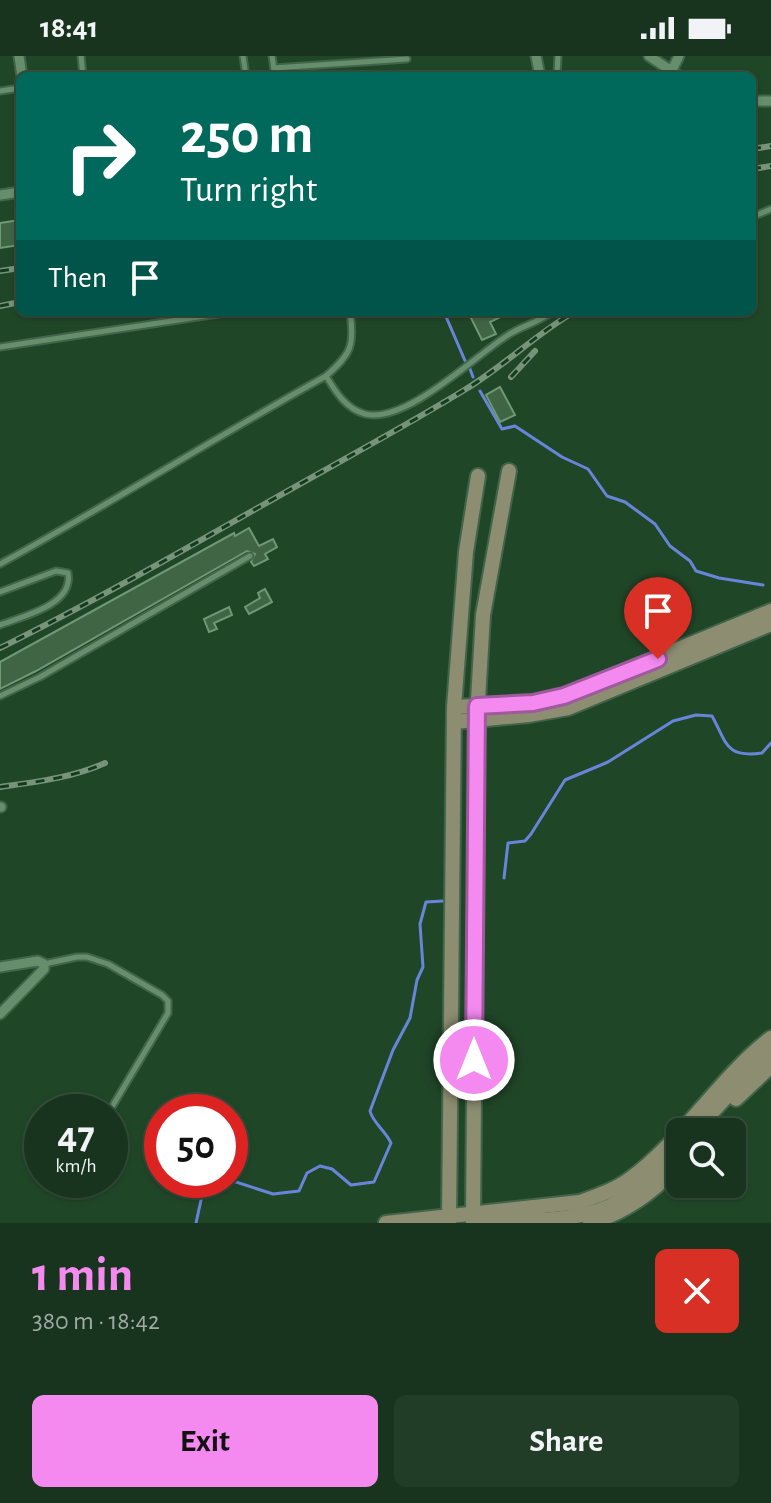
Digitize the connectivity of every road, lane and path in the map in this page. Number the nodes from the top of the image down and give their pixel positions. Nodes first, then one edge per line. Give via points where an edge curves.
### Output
1 (272, 56) edge
2 (649, 56) edge
3 (407, 59) dead end
4 (274, 68) junction
5 (274, 72) edge
6 (674, 72) edge
7 (205, 316) edge
8 (350, 316) edge
9 (545, 316) edge
10 (0, 347) edge
11 (326, 376) junction
12 (509, 471) dead end
13 (478, 476) dead end
14 (250, 556) dead end
15 (0, 564) edge
16 (0, 592) edge
17 (771, 611) edge
18 (771, 624) edge
19 (0, 625) edge
20 (0, 696) edge
21 (477, 713) junction
22 (454, 714) junction
23 (44, 964) junction
24 (0, 967) edge
25 (0, 1014) edge
26 (771, 1038) edge
27 (771, 1054) edge
28 (771, 1066) edge
29 (120, 1094) edge
30 (707, 1118) edge
31 (719, 1118) edge
32 (666, 1161) edge
33 (666, 1179) edge
34 (449, 1220) edge
35 (477, 1220) edge
36 (386, 1223) edge
37 (590, 1223) edge

1 - 4 lane
2 - 6 street
3 - 4 lane
4 - 5 lane
7 - 10 lane
8 - 11 lane via 351,347
9 - 11 lane via 397,410 365,414 341,400
11 - 15 lane
12 - 21 street via 483,615
13 - 22 street via 466,552
14 - 20 lane
16 - 19 lane via 56,571 68,573 62,597
17 - 21 street via 564,696
18 - 21 street via 568,708 529,715
21 - 22 street
21 - 35 street
22 - 34 street
23 - 24 street
23 - 25 street
23 - 29 lane via 77,957 97,960 168,1001 168,1013
26 - 35 street via 739,1064 629,1180 580,1202
27 - 30 street
28 - 31 street
32 - 35 street via 627,1197 607,1207 579,1215
33 - 37 street via 637,1203
34 - 35 street
34 - 36 street

